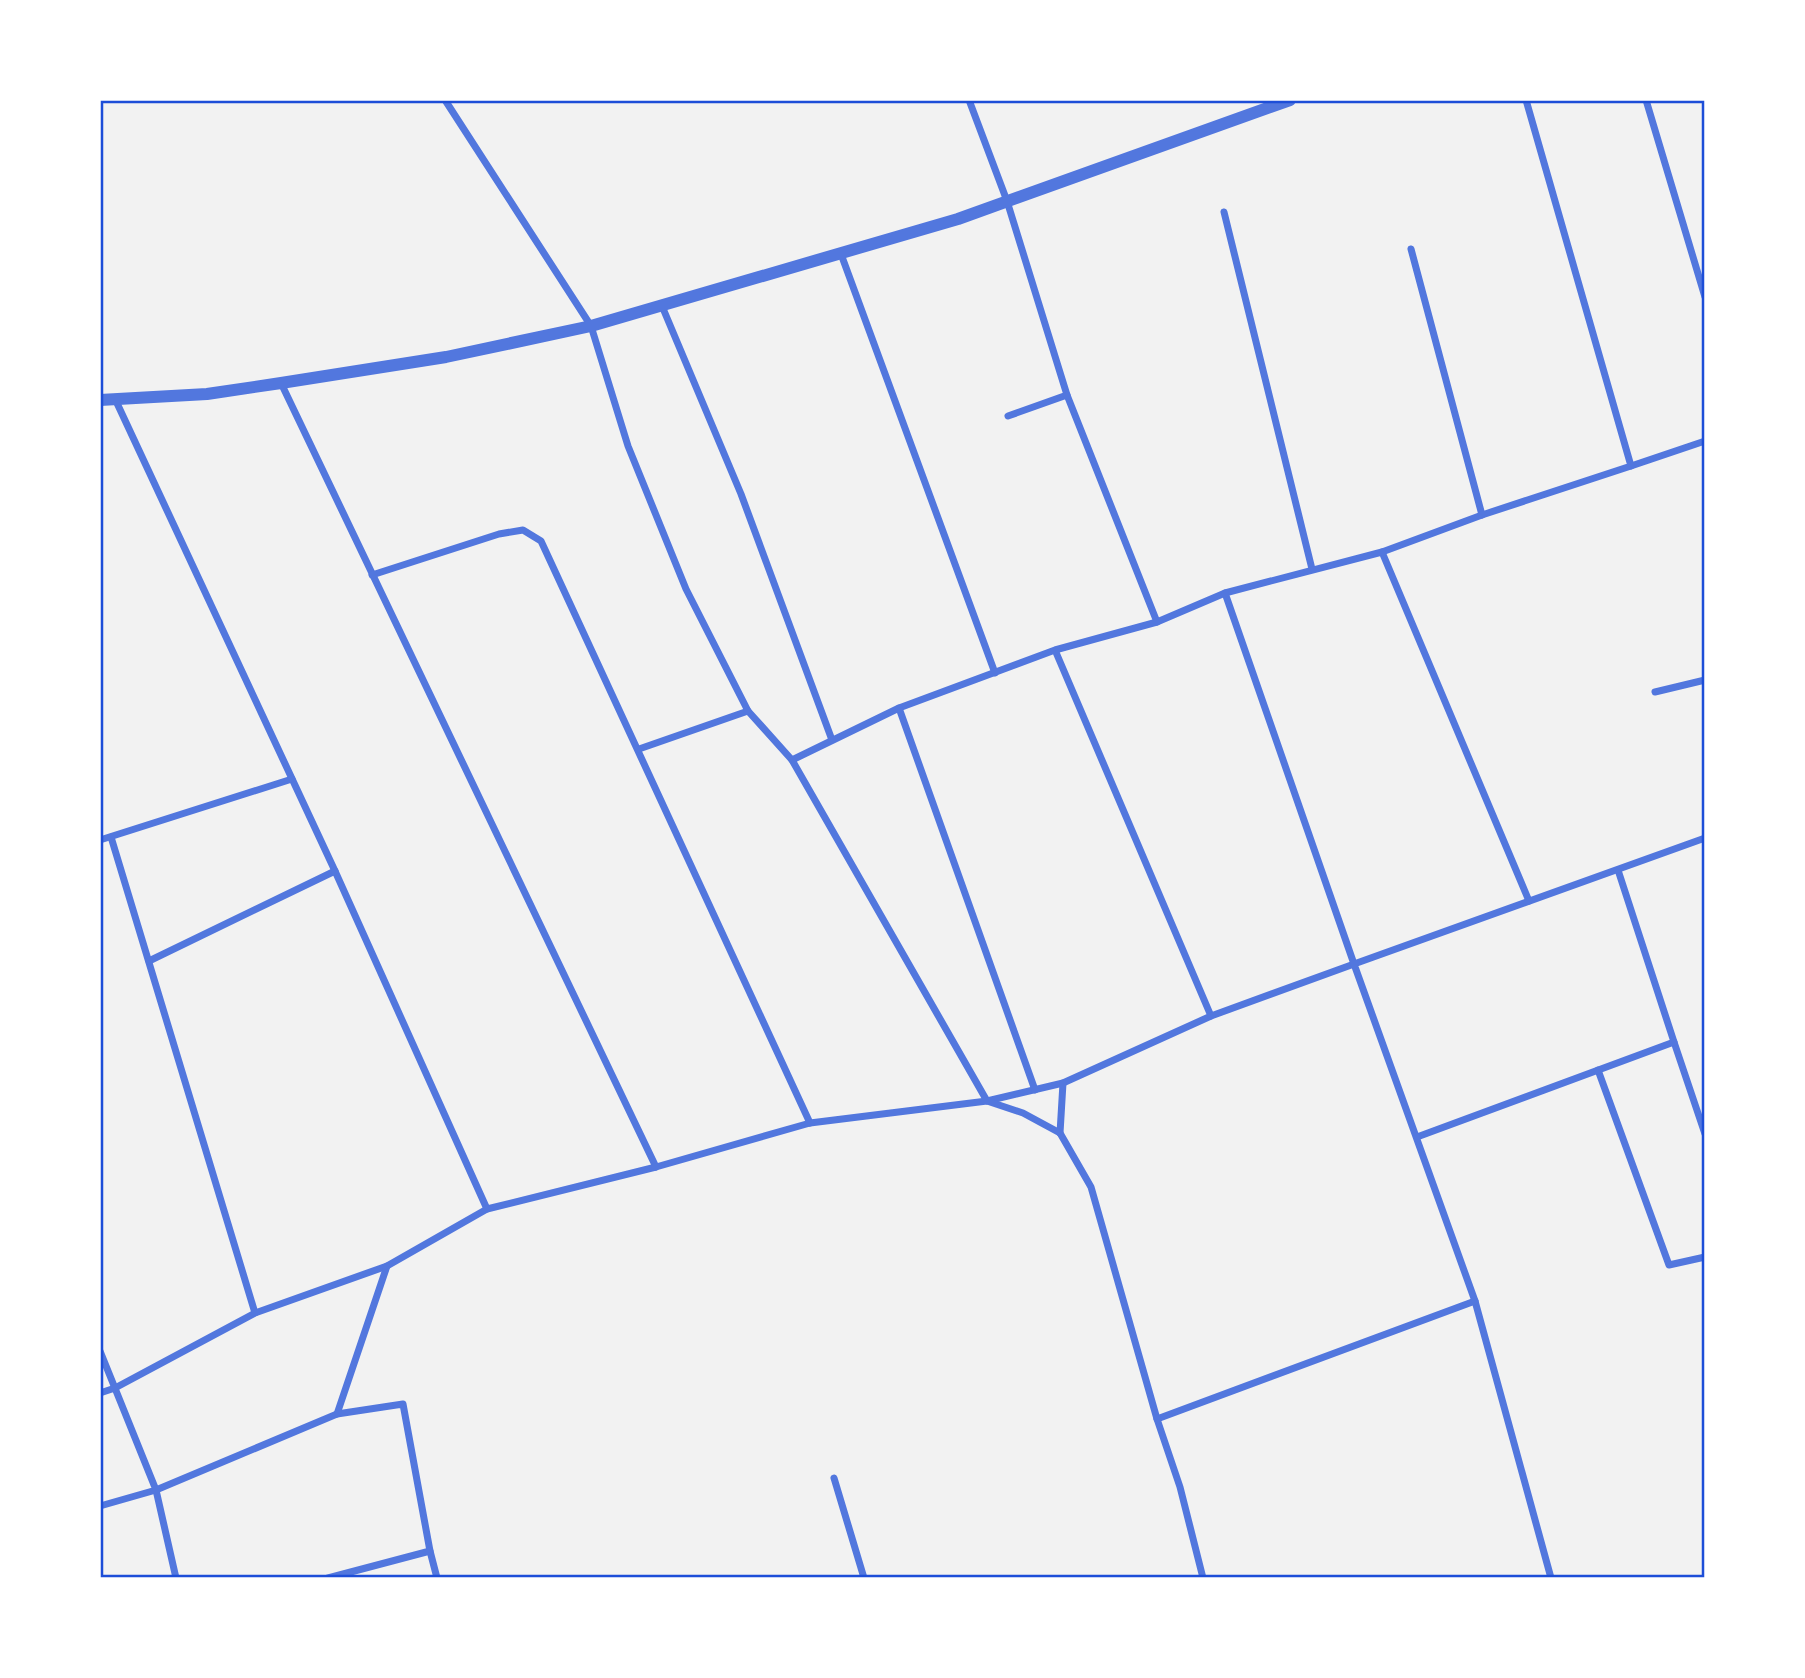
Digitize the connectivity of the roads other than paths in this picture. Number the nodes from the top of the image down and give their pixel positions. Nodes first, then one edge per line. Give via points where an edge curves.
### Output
1 (444, 100) edge
2 (970, 100) edge
3 (1285, 100) edge
4 (1526, 100) edge
5 (1646, 100) edge
6 (1007, 201) junction
7 (1224, 212) dead end
8 (1410, 249) dead end
9 (841, 254) junction
10 (1705, 297) edge
11 (662, 306) junction
12 (591, 326) junction
13 (281, 383) junction
14 (1066, 395) junction
15 (100, 400) edge
16 (116, 401) junction
17 (1008, 416) dead end
18 (1705, 441) edge
19 (1631, 466) junction
20 (1482, 514) junction
21 (1382, 552) junction
22 (1312, 569) junction
23 (372, 575) junction
24 (1225, 593) junction
25 (1157, 622) junction
26 (1055, 650) junction
27 (995, 673) junction
28 (1705, 680) edge
29 (1655, 692) dead end
30 (899, 708) junction
31 (748, 711) junction
32 (832, 740) junction
33 (639, 750) junction
34 (792, 760) junction
35 (292, 779) junction
36 (111, 836) junction
37 (1705, 838) edge
38 (100, 840) edge
39 (1618, 870) junction
40 (335, 871) junction
41 (1529, 901) junction
42 (149, 961) junction
43 (1354, 964) junction
44 (1211, 1016) junction
45 (1674, 1042) junction
46 (1598, 1070) junction
47 (1063, 1083) junction
48 (1035, 1090) junction
49 (987, 1101) junction
50 (810, 1123) junction
51 (1060, 1133) junction
52 (1705, 1134) edge
53 (1417, 1138) junction
54 (656, 1167) junction
55 (487, 1209) junction
56 (1705, 1257) edge
57 (387, 1266) junction
58 (1475, 1301) junction
59 (255, 1313) junction
60 (100, 1351) edge
61 (115, 1388) junction
62 (100, 1393) edge
63 (337, 1415) junction
64 (1157, 1419) junction
65 (834, 1478) dead end
66 (156, 1490) junction
67 (100, 1506) edge
68 (430, 1551) junction
69 (176, 1578) edge
70 (328, 1578) edge
71 (437, 1578) edge
72 (864, 1578) edge
73 (1203, 1578) edge
74 (1551, 1578) edge

1 - 12 street
2 - 6 street
3 - 6 street
4 - 19 street
5 - 10 street
6 - 9 street
6 - 14 street
7 - 22 street
8 - 20 street
9 - 11 street
9 - 27 street
11 - 12 street
11 - 32 street via 741,494
12 - 13 street via 446,357
12 - 31 street via 628,446 686,589
13 - 16 street
13 - 23 street
14 - 17 street
14 - 25 street
15 - 16 street
16 - 35 street
18 - 19 street
19 - 20 street
20 - 21 street
21 - 22 street
21 - 41 street
22 - 24 street
23 - 33 street via 499,534 523,530 541,541
23 - 54 street
24 - 25 street
24 - 43 street
25 - 26 street
26 - 27 street
26 - 44 street
27 - 30 street
28 - 29 street
30 - 32 street
30 - 48 street
31 - 33 street
31 - 34 street
32 - 34 street
33 - 50 street
34 - 49 street
35 - 36 street
35 - 40 street
36 - 38 street
36 - 42 street
37 - 39 street
39 - 41 street
39 - 45 street
40 - 42 street
40 - 55 street
41 - 43 street
42 - 59 street
43 - 44 street
43 - 53 street
44 - 47 street
45 - 46 street
45 - 52 street
46 - 53 street
46 - 56 street via 1670,1265
47 - 48 street
47 - 51 street
48 - 49 street
49 - 50 street
49 - 51 street via 1024,1113
50 - 54 street
51 - 64 street via 1091,1187
53 - 58 street
54 - 55 street
55 - 57 street
57 - 59 street
57 - 63 street
58 - 64 street
58 - 74 street
59 - 61 street
60 - 61 street
61 - 62 street
61 - 66 street
63 - 66 street
63 - 68 street via 403,1404
64 - 73 street
65 - 72 street
66 - 67 street
66 - 69 street
68 - 70 street
68 - 71 street

